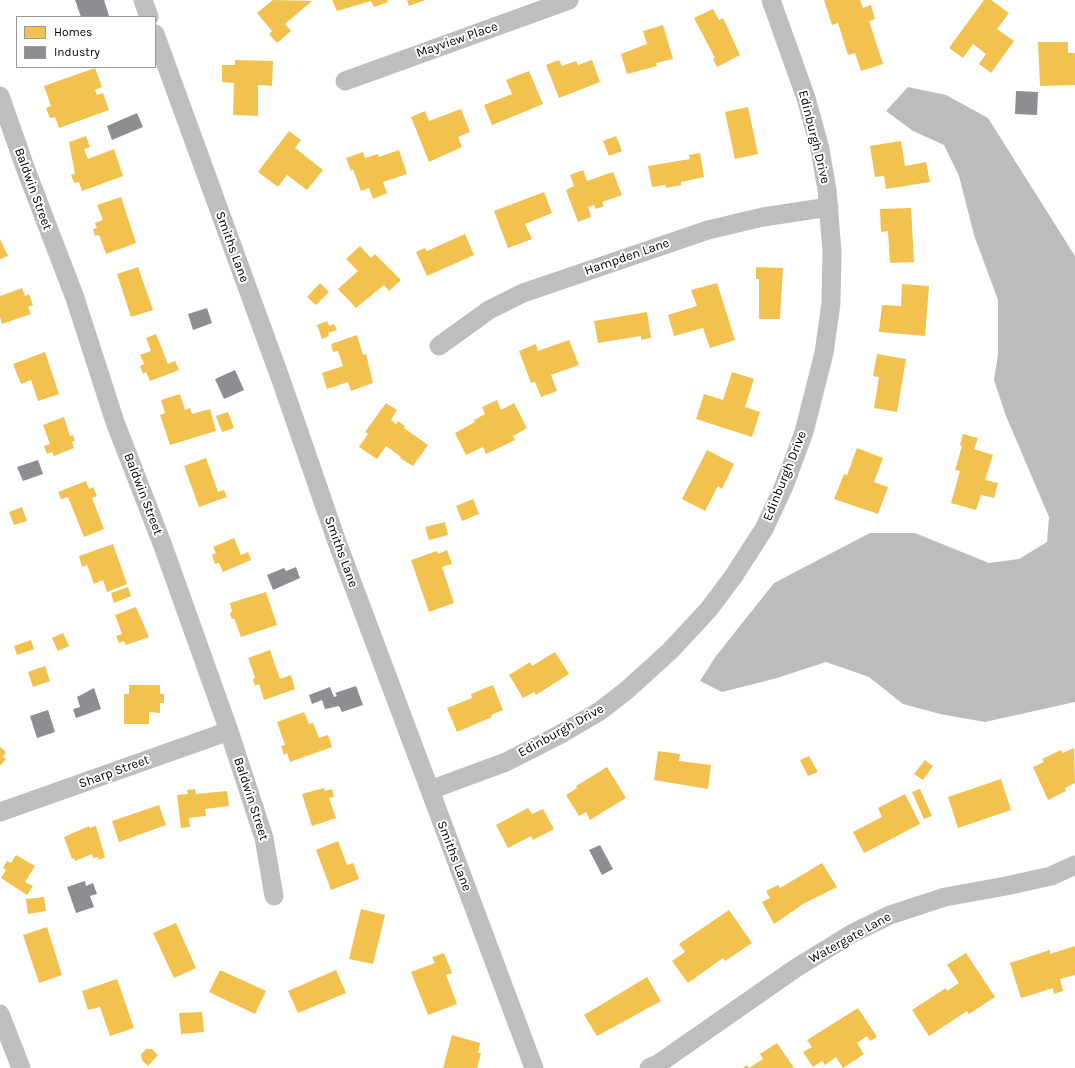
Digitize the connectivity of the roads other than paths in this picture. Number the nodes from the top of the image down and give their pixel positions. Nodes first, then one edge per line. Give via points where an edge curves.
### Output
1 (143, 0) edge
2 (569, 0) edge
3 (771, 0) edge
4 (149, 16) edge
5 (156, 37) edge
6 (345, 81) dead end
7 (0, 96) edge
8 (829, 207) junction
9 (439, 346) dead end
10 (229, 731) junction
11 (430, 790) junction
12 (0, 812) edge
13 (1075, 865) edge
14 (274, 896) dead end
15 (0, 1014) edge
16 (21, 1068) edge
17 (534, 1068) edge
18 (649, 1068) edge

1 - 4 street
2 - 6 street, Mayview Place
3 - 8 street, Edinburgh Drive via 806,98 820,149
5 - 11 street, Smiths Lane via 337,542
7 - 10 street, Baldwin Street via 75,298 115,422 163,546
8 - 9 street, Hampden Lane via 763,217 708,230 530,290 489,310
8 - 11 street, Edinburgh Drive via 832,252 831,303 813,403 784,486 764,529 733,578 709,609 670,651 600,711 506,762
10 - 12 street, Sharp Street
10 - 14 street, Baldwin Street via 264,838
11 - 17 street, Smiths Lane
13 - 18 street, Watergate Lane via 1052,876 945,897 890,915 796,968
15 - 16 street

